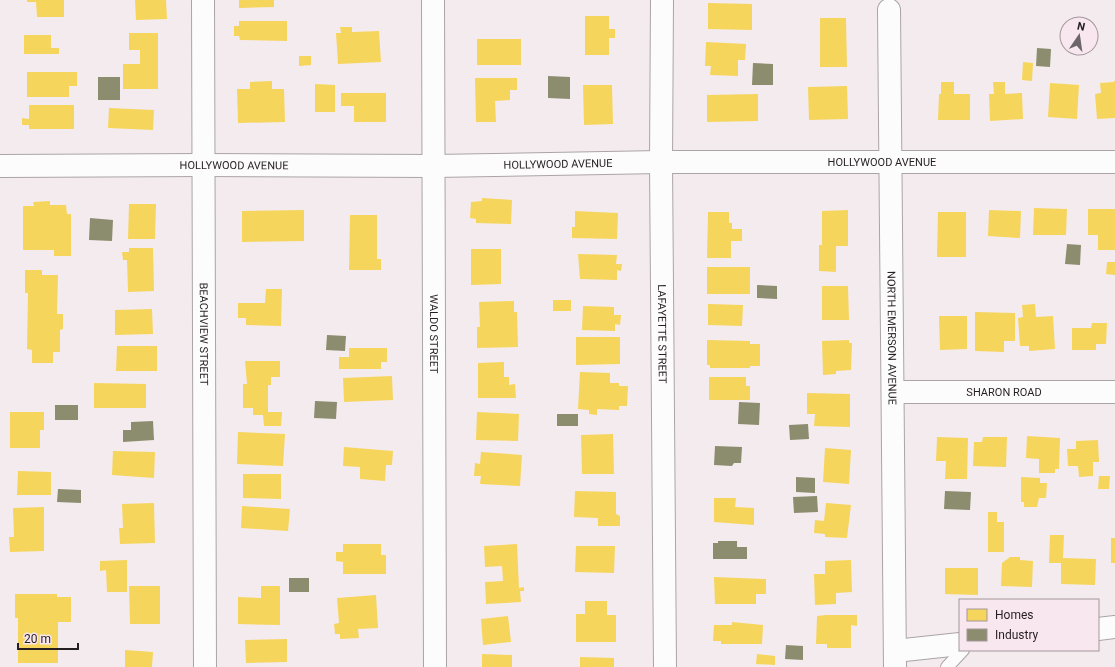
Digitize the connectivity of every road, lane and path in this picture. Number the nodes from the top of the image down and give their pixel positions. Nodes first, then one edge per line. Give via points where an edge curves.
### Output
1 (203, 0) edge
2 (433, 0) edge
3 (662, 0) edge
4 (889, 10) dead end
5 (661, 162) junction
6 (892, 162) junction
7 (1115, 162) edge
8 (204, 165) junction
9 (0, 166) edge
10 (434, 166) junction
11 (893, 392) junction
12 (1115, 392) edge
13 (1115, 627) edge
14 (1099, 629) edge
15 (959, 644) edge
16 (962, 651) edge
17 (895, 659) edge
18 (205, 667) edge
19 (435, 667) edge
20 (665, 667) edge
21 (947, 667) edge

1 - 8 street, BEACHVIEW STREET
2 - 10 street, WALDO STREET
3 - 5 street, LAFAYETTE STREET
4 - 6 street, NORTH EMERSON AVENUE
5 - 6 street, HOLLYWOOD AVENUE
5 - 10 street, HOLLYWOOD AVENUE
5 - 20 street, LAFAYETTE STREET
6 - 7 street, HOLLYWOOD AVENUE
6 - 11 street, NORTH EMERSON AVENUE
8 - 9 street, HOLLYWOOD AVENUE
8 - 10 street, HOLLYWOOD AVENUE
8 - 18 street, BEACHVIEW STREET
10 - 19 street, WALDO STREET
11 - 12 street, SHARON ROAD
11 - 17 street, NORTH EMERSON AVENUE
13 - 14 street
15 - 17 street
16 - 21 lane

